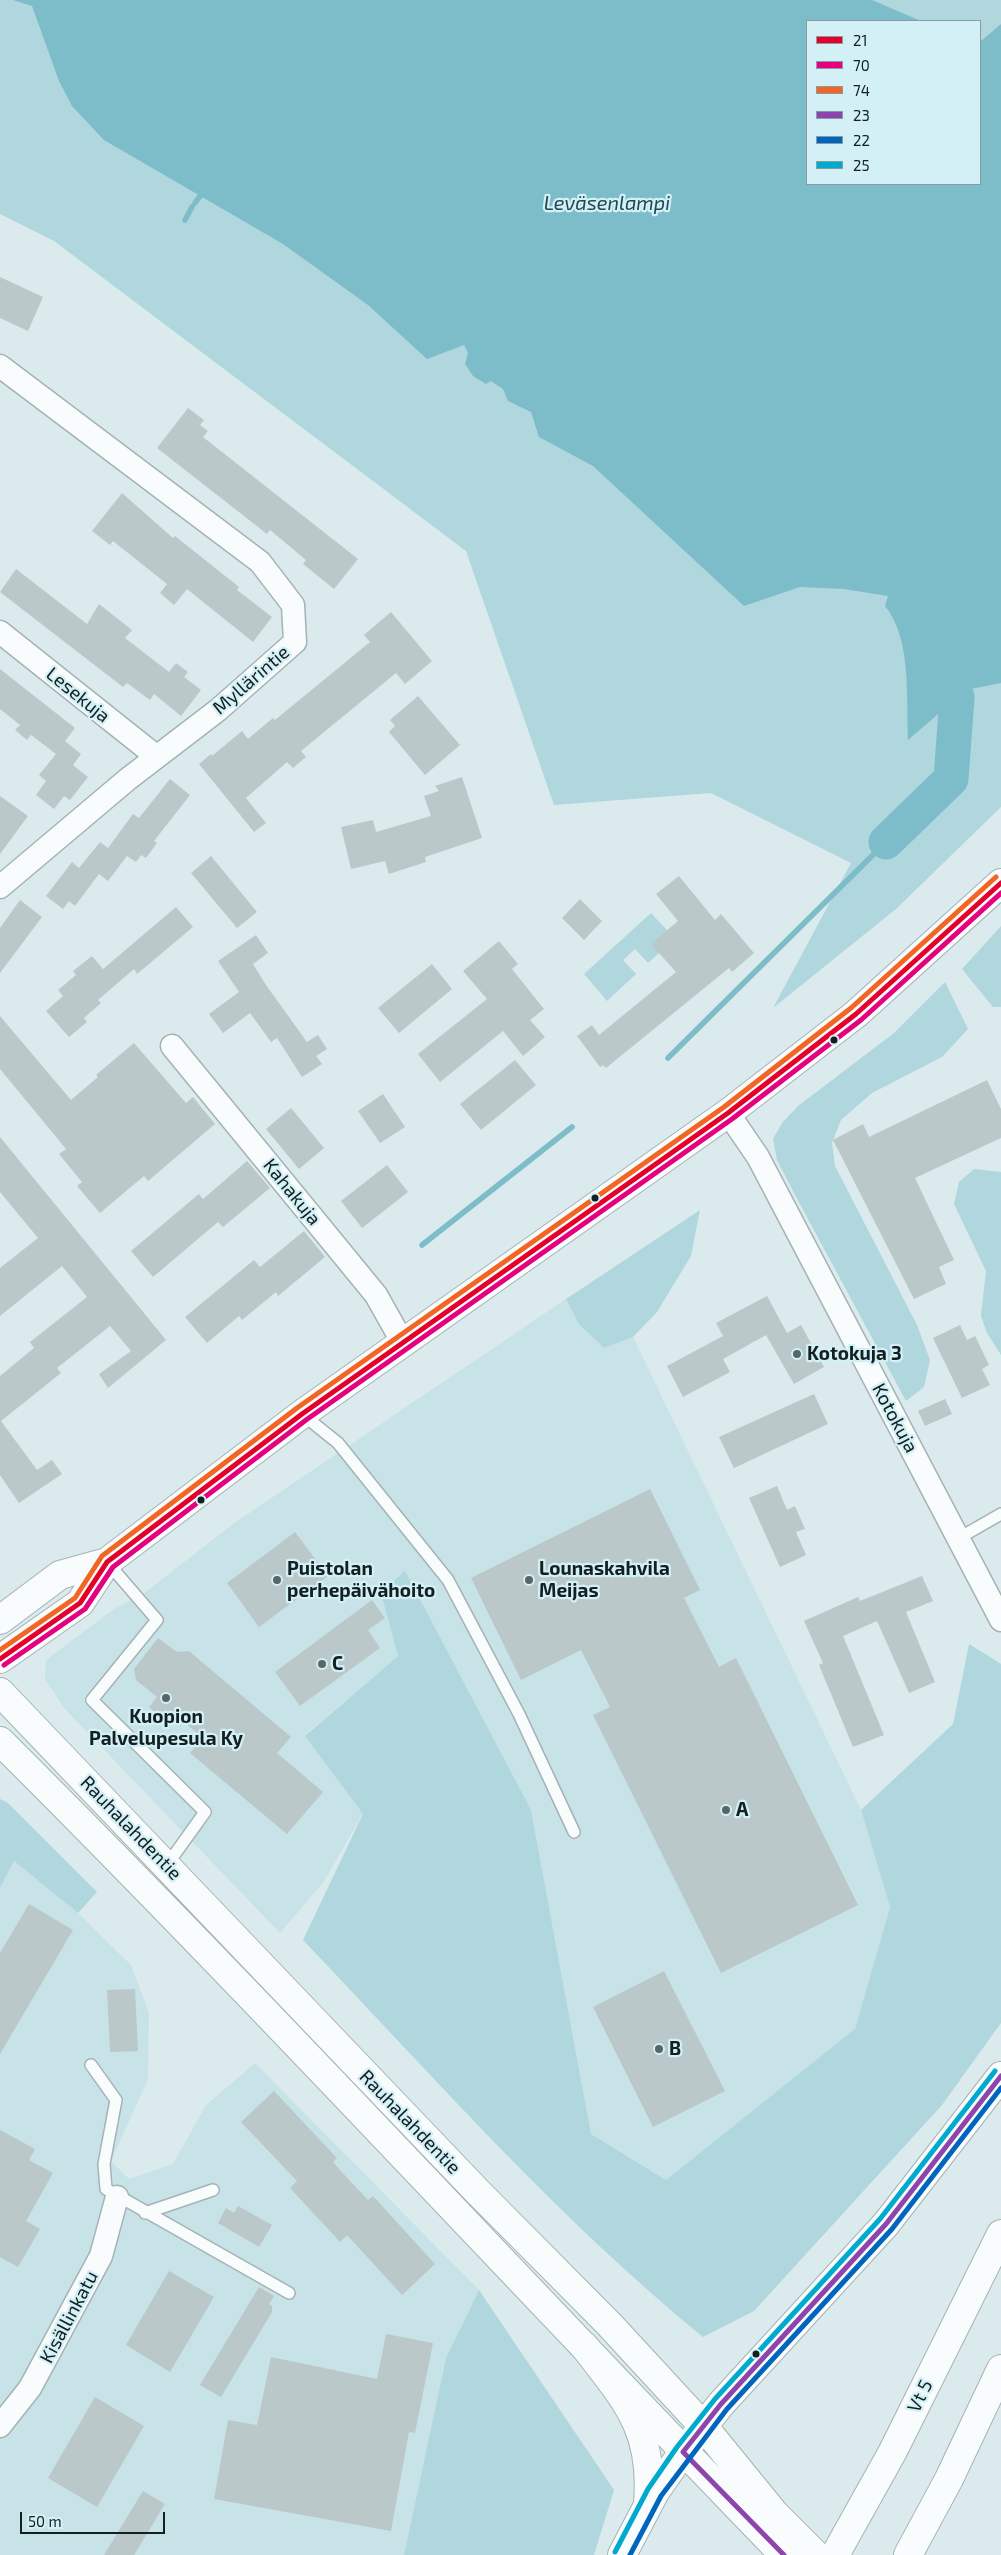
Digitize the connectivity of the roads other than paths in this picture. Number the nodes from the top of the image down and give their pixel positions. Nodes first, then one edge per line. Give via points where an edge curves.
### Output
1 (0, 366) edge
2 (0, 632) edge
3 (157, 757) junction
4 (1001, 883) edge
5 (0, 887) edge
6 (172, 1046) dead end
7 (728, 1113) junction
8 (403, 1343) junction
9 (302, 1414) junction
10 (1001, 1514) edge
11 (958, 1538) junction
12 (107, 1562) junction
13 (0, 1620) edge
14 (1001, 1620) edge
15 (0, 1659) edge
16 (0, 1692) edge
17 (0, 1741) edge
18 (574, 1832) dead end
19 (167, 1865) junction
20 (91, 2065) dead end
21 (1001, 2076) edge
22 (213, 2190) dead end
23 (117, 2197) junction
24 (146, 2213) junction
25 (1001, 2234) edge
26 (289, 2293) dead end
27 (584, 2346) junction
28 (1001, 2369) edge
29 (0, 2426) edge
30 (704, 2427) junction
31 (683, 2452) junction
32 (648, 2506) junction
33 (768, 2522) junction
34 (622, 2555) edge
35 (784, 2555) edge
36 (816, 2555) edge
37 (835, 2555) edge
38 (908, 2555) edge

1 - 3 street, Myllärintie via 260,562 293,605 295,642 218,710
2 - 3 street, Lesekuja
3 - 5 street, Myllärintie
4 - 7 main road via 856,1014
6 - 8 street, Kahakuja via 376,1295
7 - 8 main road
7 - 11 street, Kotokuja via 758,1157
8 - 9 main road
9 - 12 main road
9 - 18 lane via 338,1443 448,1580 519,1714
10 - 11 lane
11 - 14 street, Kotokuja
12 - 13 main road via 60,1575
12 - 15 main road via 80,1602
12 - 19 lane via 157,1620 92,1700 205,1812
16 - 19 main road, Rauhalahdentie
17 - 27 main road, Rauhalahdentie via 147,1888
19 - 30 main road, Rauhalahdentie
20 - 23 lane via 116,2100 104,2164 106,2189
21 - 30 main road via 886,2224
22 - 24 lane
23 - 24 lane
23 - 29 street, Kisällinkatu via 101,2256 30,2388
24 - 26 lane
25 - 37 main road, Vt 5 via 893,2451
27 - 31 main road, Rauhalahdentie
27 - 32 main road via 629,2405 640,2429 650,2475
28 - 38 main road via 949,2479
30 - 31 main road
30 - 33 main road, Rauhalahdentie
31 - 32 main road
31 - 33 main road, Rauhalahdentie
32 - 34 main road
33 - 35 main road, Rauhalahdentie
33 - 36 main road, Rauhalahdentie

